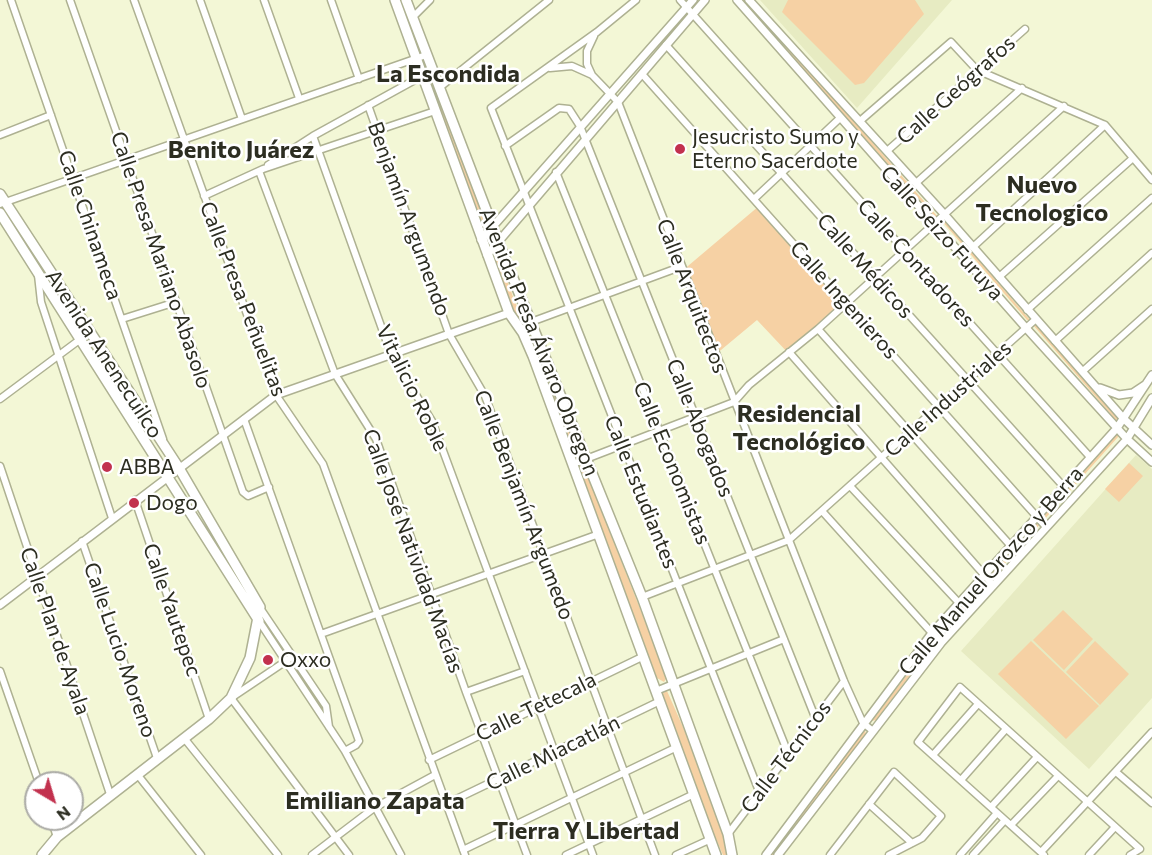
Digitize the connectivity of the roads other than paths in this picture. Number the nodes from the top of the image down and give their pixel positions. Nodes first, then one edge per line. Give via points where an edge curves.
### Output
1 (11, 0) edge
2 (70, 0) edge
3 (135, 0) edge
4 (200, 0) edge
5 (264, 0) edge
6 (331, 0) edge
7 (395, 0) edge
8 (406, 0) edge
9 (430, 0) edge
10 (549, 0) edge
11 (636, 0) edge
12 (680, 0) edge
13 (693, 0) edge
14 (705, 0) edge
15 (737, 0) edge
16 (749, 0) edge
17 (687, 7) junction
18 (693, 14) junction
19 (412, 18) junction
20 (1025, 29) dead end
21 (597, 32) junction
22 (666, 45) junction
23 (426, 55) junction
24 (416, 58) junction
25 (547, 68) junction
26 (977, 70) junction
27 (642, 74) junction
28 (592, 75) junction
29 (422, 76) junction
30 (359, 79) junction
31 (439, 88) junction
32 (1022, 88) junction
33 (610, 93) junction
34 (299, 98) junction
35 (618, 102) junction
36 (368, 105) junction
37 (1064, 106) junction
38 (435, 111) junction
39 (51, 115) junction
40 (840, 118) junction
41 (242, 119) junction
42 (860, 121) junction
43 (1105, 125) junction
44 (580, 126) junction
45 (376, 132) junction
46 (0, 135) edge
47 (313, 136) junction
48 (586, 138) junction
49 (183, 140) junction
50 (505, 146) junction
51 (811, 146) junction
52 (887, 151) junction
53 (319, 152) junction
54 (1133, 158) junction
55 (127, 160) junction
56 (261, 170) junction
57 (556, 172) junction
58 (782, 173) junction
59 (74, 177) junction
60 (1152, 180) edge
61 (916, 183) junction
62 (522, 192) junction
63 (204, 196) junction
64 (1152, 198) edge
65 (754, 199) junction
66 (2, 200) edge
67 (528, 206) junction
68 (0, 213) edge
69 (945, 216) junction
70 (935, 224) junction
71 (493, 227) junction
72 (481, 240) junction
73 (498, 241) junction
74 (973, 247) junction
75 (905, 251) junction
76 (1152, 253) edge
77 (487, 255) junction
78 (680, 267) junction
79 (38, 271) junction
80 (875, 277) junction
81 (999, 277) junction
82 (642, 281) junction
83 (605, 294) junction
84 (176, 302) junction
85 (847, 302) junction
86 (567, 308) junction
87 (1152, 309) edge
88 (1028, 310) junction
89 (509, 313) junction
90 (122, 319) junction
91 (1036, 319) junction
92 (531, 322) junction
93 (1026, 328) junction
94 (818, 329) junction
95 (449, 334) junction
96 (82, 338) junction
97 (1055, 341) junction
98 (789, 352) junction
99 (391, 354) junction
100 (998, 354) junction
101 (58, 356) junction
102 (1083, 371) junction
103 (335, 374) junction
104 (1152, 375) edge
105 (970, 380) junction
106 (1093, 383) junction
107 (1147, 383) junction
108 (276, 395) junction
109 (0, 399) edge
110 (1152, 399) edge
111 (734, 402) junction
112 (938, 408) junction
113 (696, 417) junction
114 (244, 419) junction
115 (1124, 419) junction
116 (1117, 428) junction
117 (1134, 429) junction
118 (659, 431) junction
119 (910, 433) junction
120 (222, 436) junction
121 (1127, 439) junction
122 (622, 445) junction
123 (1152, 445) edge
124 (167, 451) junction
125 (1090, 457) junction
126 (584, 459) junction
127 (881, 459) junction
128 (1152, 462) edge
129 (573, 464) junction
130 (0, 466) edge
131 (179, 468) junction
132 (168, 475) junction
133 (850, 486) junction
134 (268, 487) junction
135 (1064, 487) junction
136 (135, 500) junction
137 (822, 511) junction
138 (1037, 516) junction
139 (112, 518) junction
140 (1046, 527) junction
141 (599, 534) junction
142 (789, 540) junction
143 (82, 541) junction
144 (1010, 545) junction
145 (543, 554) junction
146 (750, 555) junction
147 (715, 569) junction
148 (489, 574) junction
149 (983, 575) junction
150 (36, 576) junction
151 (677, 583) junction
152 (993, 585) junction
153 (431, 596) junction
154 (642, 597) junction
155 (959, 603) junction
156 (0, 604) edge
157 (260, 607) junction
158 (377, 614) junction
159 (259, 621) junction
160 (932, 633) junction
161 (321, 634) junction
162 (784, 639) junction
163 (941, 643) junction
164 (748, 654) junction
165 (644, 656) junction
166 (292, 657) junction
167 (284, 663) junction
168 (711, 668) junction
169 (0, 671) edge
170 (525, 671) junction
171 (590, 680) junction
172 (844, 681) junction
173 (674, 683) junction
174 (656, 691) junction
175 (466, 692) junction
176 (231, 699) junction
177 (660, 701) junction
178 (978, 704) junction
179 (538, 706) junction
180 (815, 717) junction
181 (209, 719) junction
182 (863, 723) junction
183 (607, 726) junction
184 (1006, 729) junction
185 (329, 731) junction
186 (873, 731) junction
187 (1152, 732) edge
188 (482, 733) junction
189 (184, 738) junction
190 (677, 747) junction
191 (345, 751) junction
192 (555, 752) junction
193 (788, 753) junction
194 (933, 755) junction
195 (1037, 757) junction
196 (158, 758) junction
197 (429, 759) junction
198 (35, 771) edge
199 (624, 771) junction
200 (1116, 772) junction
201 (137, 774) junction
202 (435, 775) junction
203 (1058, 776) junction
204 (499, 779) junction
205 (962, 780) junction
206 (759, 791) junction
207 (111, 794) junction
208 (694, 794) junction
209 (572, 797) junction
210 (1151, 800) edge
211 (1087, 801) junction
212 (446, 804) junction
213 (869, 804) junction
214 (991, 807) junction
215 (374, 808) junction
216 (998, 813) junction
217 (641, 818) junction
218 (1005, 820) junction
219 (516, 825) junction
220 (1011, 825) junction
221 (1115, 827) junction
222 (55, 831) edge
223 (728, 834) junction
224 (57, 837) junction
225 (335, 837) junction
226 (711, 839) junction
227 (393, 842) junction
228 (589, 843) junction
229 (912, 843) junction
230 (464, 853) edge
231 (732, 854) edge
232 (1042, 854) edge
233 (42, 855) edge
234 (201, 855) edge
235 (279, 855) edge
236 (312, 855) edge
237 (349, 855) edge
238 (394, 855) edge
239 (401, 855) edge
240 (527, 855) edge
241 (566, 855) edge
242 (593, 855) edge
243 (655, 855) edge
244 (676, 855) edge
245 (716, 855) edge
246 (766, 855) edge
247 (778, 855) edge
248 (830, 855) edge
249 (889, 855) edge
250 (960, 855) edge
251 (973, 855) edge
252 (1089, 855) edge
253 (1130, 855) edge

1 - 39 street, Calle Chinameca
2 - 55 street, Calle Presa Mariano Abasolo
3 - 49 street, Calle Presa Peñuelitas
4 - 41 street
5 - 34 street
6 - 30 street
7 - 24 main road, Avenida Presa Álvaro Obregon
8 - 19 main road, Avenida Presa Álvaro Obregon
9 - 19 street
10 - 31 street
11 - 21 street
12 - 17 street, Calle Contadores
13 - 17 street
14 - 18 street
15 - 40 street, Calle Seizo Furuya
16 - 42 street, Calle Seizo Furuya
17 - 18 street, Calle Contadores
17 - 33 street
18 - 22 street
18 - 51 street, Calle Contadores
19 - 23 main road, Avenida Presa Álvaro Obregon
20 - 26 street, Calle Geógrafos
21 - 25 street
21 - 28 street via 587,51
22 - 27 street
22 - 58 street, Calle Médicos
23 - 24 street
23 - 31 main road, Avenida Presa Álvaro Obregon
24 - 29 main road, Avenida Presa Álvaro Obregon
24 - 30 street
25 - 28 street via 572,66
25 - 50 street, Calle Estudiantes via 490,108
26 - 32 street
26 - 42 street via 951,42
26 - 52 street, Calle Geógrafos
27 - 35 street
27 - 65 street, Calle Ingenieros
28 - 33 street, Calle Arquitectos
29 - 36 street
29 - 38 main road, Avenida Presa Álvaro Obregon
30 - 34 street
31 - 71 main road, Avenida Presa Álvaro Obregon
32 - 37 street
32 - 61 street
33 - 35 street, Calle Arquitectos
33 - 44 street
34 - 41 street
35 - 48 street
35 - 78 street, Calle Arquitectos
36 - 45 street, Benjamín Argumendo
36 - 47 street
37 - 43 street
37 - 69 street
38 - 45 street
38 - 72 main road, Avenida Presa Álvaro Obregon
39 - 46 street
39 - 59 street, Calle Chinameca
40 - 51 street
40 - 70 street, Calle Seizo Furuya
41 - 49 street
42 - 52 street, Calle Seizo Furuya
43 - 54 street
43 - 74 street
44 - 48 street, Calle Abogados
44 - 50 street via 569,109 560,108
44 - 62 street
45 - 53 street
45 - 95 street, Benjamín Argumendo
47 - 53 street, Vitalicio Roble
47 - 56 street
48 - 57 street
48 - 82 street, Calle Abogados
49 - 55 street
49 - 63 street, Calle Presa Peñuelitas
50 - 62 street, Calle Estudiantes
51 - 58 street
51 - 75 street, Calle Contadores
52 - 61 street, Calle Seizo Furuya
53 - 56 street
53 - 99 street, Vitalicio Roble
54 - 60 street
54 - 81 street
55 - 59 street
55 - 84 street, Calle Presa Mariano Abasolo
56 - 63 street
56 - 103 street, Calle José Natividad Macías
57 - 67 street
57 - 83 street, Calle Economistas
58 - 65 street
58 - 80 street, Calle Médicos
59 - 66 street
59 - 90 street, Calle Chinameca
61 - 69 street, Calle Seizo Furuya
62 - 67 street, Calle Estudiantes
62 - 71 street
63 - 108 street, Calle Presa Peñuelitas
64 - 88 street
65 - 85 street, Calle Ingenieros
66 - 124 main road, Avenida Anenecuilco
67 - 73 street
67 - 86 street, Calle Estudiantes
68 - 79 main road, Avenida Anenecuilco
69 - 70 street
69 - 74 street, Calle Seizo Furuya
70 - 75 street
70 - 93 street, Calle Seizo Furuya
71 - 72 street
71 - 73 main road, Avenida Presa Álvaro Obregon
72 - 77 main road, Avenida Presa Álvaro Obregon
73 - 77 street
73 - 92 main road, Avenida Presa Álvaro Obregon
74 - 81 street, Calle Seizo Furuya
75 - 80 street
75 - 100 street, Calle Contadores
76 - 97 street
77 - 89 main road, Avenida Presa Álvaro Obregon
78 - 82 street
78 - 111 street, Calle Arquitectos
79 - 96 main road, Avenida Anenecuilco
79 - 101 street via 41,302
80 - 85 street
80 - 105 street, Calle Médicos
81 - 88 street, Calle Seizo Furuya
82 - 83 street
82 - 113 street, Calle Abogados
83 - 86 street
83 - 118 street, Calle Economistas
84 - 90 street
84 - 120 street, Calle Presa Mariano Abasolo
85 - 94 street
85 - 112 street, Calle Ingenieros
86 - 92 street
86 - 122 street, Calle Estudiantes
87 - 102 street
88 - 91 street, Calle Seizo Furuya
89 - 95 street
89 - 129 main road, Avenida Presa Álvaro Obregon via 534,356
90 - 124 street, Calle Chinameca
91 - 93 street, Calle Industriales
91 - 97 street, Calle Seizo Furuya
92 - 126 main road, Avenida Presa Álvaro Obregon
93 - 100 street, Calle Industriales
93 - 116 street, Calle Seizo Furuya
94 - 98 street
94 - 119 street
95 - 99 street
95 - 145 street, Calle Benjamín Argumedo via 485,396
96 - 101 street
96 - 132 main road, Avenida Anenecuilco
97 - 102 street, Calle Seizo Furuya
98 - 111 street
98 - 127 street
99 - 103 street
99 - 148 street, Vitalicio Roble via 432,421
100 - 105 street, Calle Industriales
100 - 125 street, Calle Contadores
101 - 109 street
101 - 139 street
102 - 106 street, Calle Seizo Furuya
103 - 108 street
103 - 153 street, Calle José Natividad Macías via 376,439
104 - 107 street, Calle Manuel Orozco y Berra
105 - 112 street, Calle Industriales
105 - 135 street, Calle Médicos
106 - 107 street via 1119,395 1132,393
106 - 115 street, Calle Seizo Furuya
107 - 115 street, Calle Manuel Orozco y Berra
108 - 114 street
108 - 158 street, Calle Presa Peñuelitas via 322,464
110 - 117 street, Calle Manuel Orozco y Berra
111 - 113 street
111 - 142 street, Calle Arquitectos
112 - 119 street, Calle Industriales
112 - 138 street, Calle Ingenieros
113 - 118 street
113 - 146 street, Calle Abogados
114 - 120 street
114 - 134 street
115 - 116 street, Calle Manuel Orozco y Berra
115 - 117 street, Calle Seizo Furuya
116 - 121 street, Calle Seizo Furuya
116 - 125 street, Calle Manuel Orozco y Berra
117 - 121 street, Calle Manuel Orozco y Berra
117 - 123 street, Calle Seizo Furuya
118 - 122 street
118 - 147 street, Calle Economistas
119 - 127 street, Calle Industriales
119 - 144 street
120 - 131 street
120 - 134 street, Calle Presa Mariano Abasolo via 244,495
121 - 128 street, Calle Seizo Furuya
121 - 140 street, Calle Manuel Orozco y Berra
122 - 126 street
122 - 151 street, Calle Estudiantes
124 - 131 main road, Avenida Anenecuilco
125 - 135 street, Calle Manuel Orozco y Berra
126 - 129 street
126 - 154 main road, Avenida Presa Álvaro Obregon
127 - 133 street, Calle Industriales
127 - 149 street
129 - 141 main road, Avenida Presa Álvaro Obregon
130 - 150 street, Calle Plan de Ayala
131 - 132 street
131 - 157 main road, Avenida Anenecuilco
132 - 136 street
132 - 159 main road, Avenida Anenecuilco
133 - 137 street, Calle Industriales
133 - 155 street
134 - 161 street
135 - 138 street, Calle Manuel Orozco y Berra
136 - 139 street
136 - 181 street, Calle Yautepec
137 - 142 street, Calle Industriales
137 - 160 street
138 - 140 street, Calle Ingenieros
138 - 144 street, Calle Manuel Orozco y Berra
139 - 143 street
140 - 152 street, Calle Manuel Orozco y Berra
141 - 145 street
141 - 165 main road, Avenida Presa Álvaro Obregon
142 - 146 street, Calle Industriales
142 - 172 street, Calle Arquitectos
143 - 150 street
143 - 196 street, Calle Lucio Moreno
144 - 149 street, Calle Manuel Orozco y Berra
145 - 148 street
145 - 171 street, Calle Benjamín Argumedo
146 - 147 street, Calle Industriales
146 - 162 street, Calle Abogados
147 - 151 street, Calle Industriales
147 - 164 street, Calle Economistas
148 - 153 street
148 - 170 street, Vitalicio Roble
149 - 152 street
149 - 155 street, Calle Manuel Orozco y Berra
150 - 156 street
150 - 207 street, Calle Plan de Ayala
151 - 154 street, Calle Industriales
151 - 168 street, Calle Estudiantes
152 - 163 street, Calle Manuel Orozco y Berra
153 - 158 street
153 - 175 street, Calle José Natividad Macías
154 - 173 main road, Avenida Presa Álvaro Obregon
155 - 160 street, Calle Manuel Orozco y Berra
157 - 159 main road
157 - 166 street, Avenida Anenecuilco
158 - 161 street
158 - 197 street, Calle Presa Peñuelitas
159 - 167 street, Avenida Anenecuilco
159 - 176 main road via 250,658
160 - 163 street
160 - 182 street, Calle Manuel Orozco y Berra
161 - 191 street via 359,741
162 - 164 street
162 - 180 street, Calle Abogados
163 - 186 street, Calle Manuel Orozco y Berra
164 - 168 street
164 - 193 street, Calle Economistas
165 - 171 street, Calle Tetecala
165 - 174 main road, Avenida Presa Álvaro Obregon
166 - 167 street
166 - 185 street, Avenida Anenecuilco via 326,706
167 - 176 street
167 - 185 street, Avenida Anenecuilco
168 - 173 street
168 - 206 street, Calle Estudiantes
169 - 198 street
170 - 175 street
170 - 179 street, Vitalicio Roble
171 - 179 street, Calle Tetecala
171 - 183 street, Calle Benjamín Argumedo
172 - 180 street, Calle Técnicos
172 - 182 street, Calle Arquitectos
173 - 174 street
173 - 223 main road, Avenida Presa Álvaro Obregon
174 - 177 main road, Avenida Presa Álvaro Obregon
175 - 188 street, Calle José Natividad Macías
176 - 181 main road
176 - 225 street
177 - 183 street, Calle Miacatlán
177 - 190 main road, Avenida Presa Álvaro Obregon
178 - 184 street
178 - 194 street
178 - 194 street via 960,687 918,742
179 - 188 street, Calle Tetecala
179 - 192 street, Vitalicio Roble
180 - 193 street, Calle Técnicos
181 - 189 main road
182 - 186 street, Calle Arquitectos
182 - 246 street, Calle Manuel Orozco y Berra
183 - 192 street, Calle Miacatlán
183 - 199 street, Calle Benjamín Argumedo
184 - 195 street
184 - 205 street
185 - 191 street, Avenida Anenecuilco
186 - 247 street, Calle Manuel Orozco y Berra
187 - 200 street
188 - 197 street, Calle Tetecala
188 - 204 street, Calle José Natividad Macías
189 - 196 main road
189 - 235 street
190 - 199 street
190 - 208 main road, Avenida Presa Álvaro Obregon
191 - 215 street, Avenida Anenecuilco
192 - 204 street, Calle Miacatlán
192 - 209 street, Vitalicio Roble
193 - 206 street, Calle Técnicos
194 - 205 street
195 - 203 street
195 - 214 street
196 - 201 main road
197 - 202 street, Calle Presa Peñuelitas
199 - 209 street
199 - 217 street, Calle Benjamín Argumedo
200 - 210 street
200 - 211 street
201 - 207 main road
201 - 234 street
202 - 212 street, Calle Presa Peñuelitas
202 - 215 street
203 - 211 street
203 - 220 street
204 - 212 street, Calle Miacatlán
204 - 219 street, Calle José Natividad Macías
205 - 214 street
206 - 223 street, Calle Técnicos
207 - 224 main road
208 - 217 street
208 - 226 main road, Avenida Presa Álvaro Obregon
209 - 219 street
209 - 228 street, Vitalicio Roble
211 - 221 street
211 - 232 street
212 - 230 street, Calle Presa Peñuelitas
213 - 229 street
213 - 229 street via 894,772 941,816 922,838
213 - 248 street
214 - 216 street
215 - 225 street
215 - 227 street, Avenida Anenecuilco
216 - 218 street
216 - 250 street
217 - 228 street
217 - 243 street, Calle Benjamín Argumedo
218 - 220 street
218 - 251 street
219 - 230 street
219 - 240 street, Calle José Natividad Macías
220 - 232 street
221 - 252 street
221 - 253 street via 1140,849
222 - 224 street
223 - 231 main road, Avenida Presa Álvaro Obregon
224 - 233 main road
225 - 236 street
225 - 237 street
226 - 244 street
226 - 245 main road, Avenida Presa Álvaro Obregon
227 - 238 street, Avenida Anenecuilco
227 - 239 street, Avenida Anenecuilco
228 - 241 street
228 - 242 street, Vitalicio Roble
229 - 249 street

